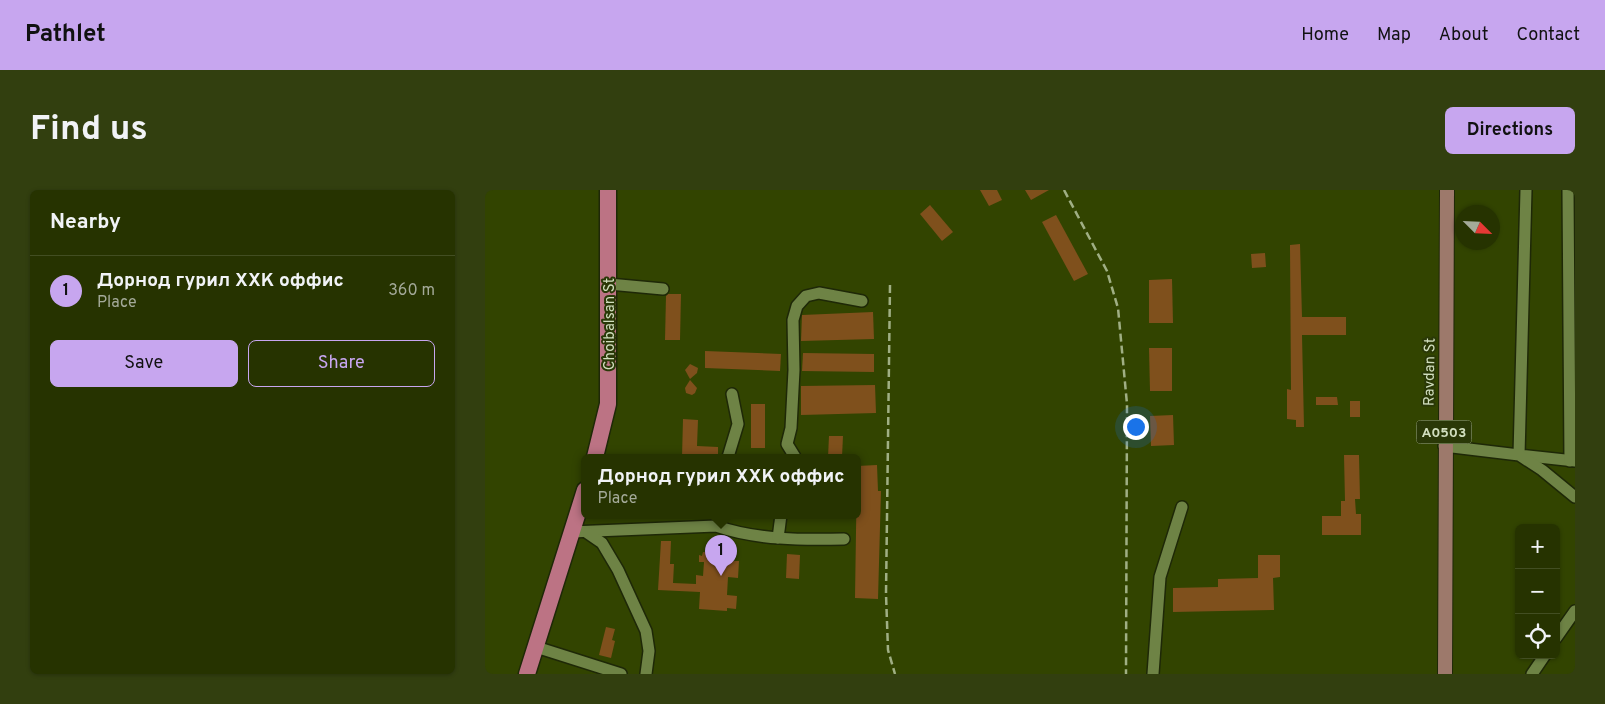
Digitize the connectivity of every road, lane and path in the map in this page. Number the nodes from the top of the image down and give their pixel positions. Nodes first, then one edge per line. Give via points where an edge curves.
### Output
1 (608, 190) edge
2 (1447, 190) edge
3 (1526, 190) edge
4 (1568, 190) edge
5 (609, 284) junction
6 (663, 289) dead end
7 (862, 301) dead end
8 (732, 394) dead end
9 (1444, 446) junction
10 (596, 454) edge
11 (729, 454) edge
12 (793, 454) edge
13 (1519, 455) junction
14 (1573, 461) edge
15 (1575, 497) edge
16 (1182, 507) dead end
17 (581, 518) edge
18 (780, 519) edge
19 (717, 520) edge
20 (579, 532) junction
21 (778, 538) junction
22 (844, 539) dead end
23 (1575, 611) edge
24 (1560, 632) edge
25 (536, 647) junction
26 (1542, 659) edge
27 (527, 674) edge
28 (621, 674) edge
29 (646, 674) edge
30 (1153, 674) edge
31 (1445, 674) edge
32 (1532, 674) edge

1 - 5 highway, Choibalsan St
2 - 9 main road, Ravdan St / A0503
3 - 13 street
4 - 14 street
5 - 6 street
5 - 10 highway, Choibalsan St via 608,404
7 - 12 street via 819,294 806,296 797,306 793,320 794,370 787,444
8 - 11 street via 737,424
9 - 13 street
9 - 31 main road, Ravdan St / A0503
13 - 14 street
13 - 15 street
16 - 30 street via 1160,577
17 - 20 highway
18 - 21 street
19 - 20 street
19 - 21 street via 730,531
20 - 25 highway
20 - 29 street via 602,543 646,631 649,651
21 - 22 street
23 - 24 street
25 - 27 highway
25 - 28 street
26 - 32 street

